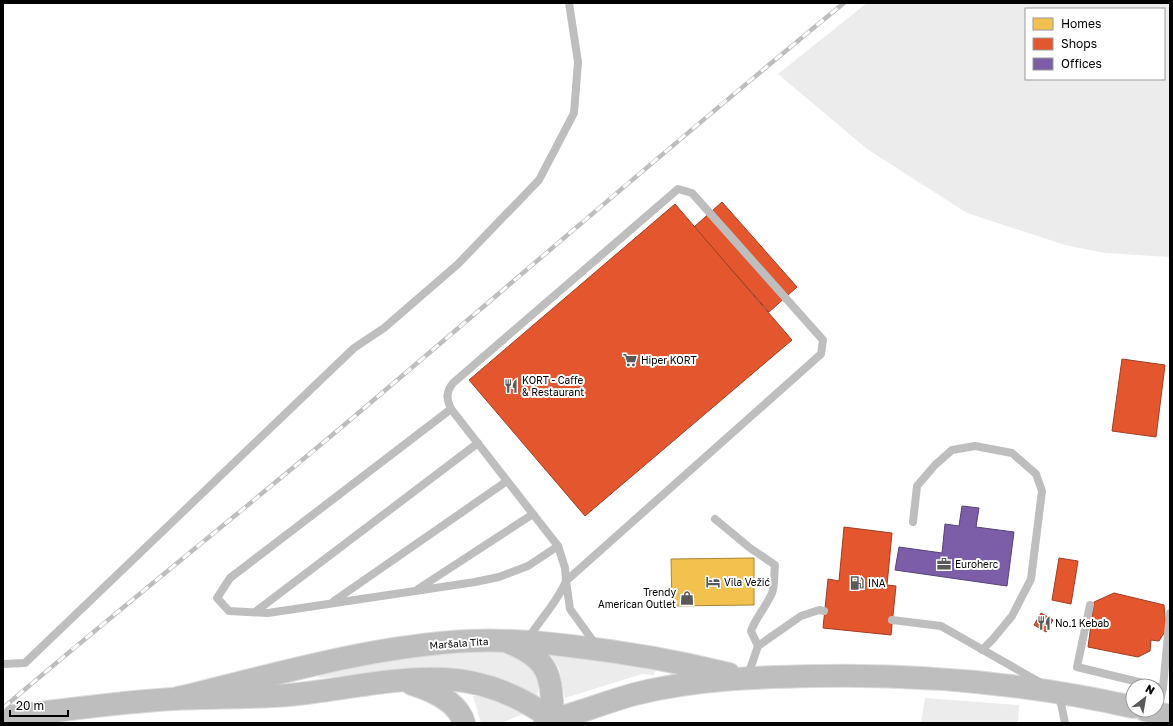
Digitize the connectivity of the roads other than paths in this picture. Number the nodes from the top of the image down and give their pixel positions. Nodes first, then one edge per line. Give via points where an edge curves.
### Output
1 (568, 3) edge
2 (451, 409) junction
3 (478, 443) junction
4 (507, 481) junction
5 (533, 514) junction
6 (715, 518) dead end
7 (913, 522) dead end
8 (558, 546) junction
9 (566, 581) junction
10 (415, 590) junction
11 (331, 603) junction
12 (1090, 605) dead end
13 (824, 611) dead end
14 (255, 612) junction
15 (1170, 613) edge
16 (892, 620) dead end
17 (504, 641) junction
18 (528, 641) junction
19 (758, 646) junction
20 (599, 649) junction
21 (982, 650) junction
22 (3, 664) edge
23 (1168, 666) edge
24 (747, 678) junction
25 (1162, 678) edge
26 (1125, 679) edge
27 (401, 680) junction
28 (1058, 693) junction
29 (174, 699) junction
30 (1125, 706) edge
31 (3, 716) edge
32 (549, 721) edge
33 (464, 723) edge
34 (1065, 723) edge

1 - 22 lane via 578,62 574,113 539,180 458,264 384,328 354,348 25,663
2 - 3 lane
2 - 9 lane via 447,400 447,390 453,383 678,189 692,193 823,340 821,354
2 - 14 lane via 230,578 217,598 229,611
3 - 4 lane
3 - 14 lane
4 - 5 lane
4 - 11 lane
5 - 8 lane
5 - 10 lane
6 - 19 lane via 750,548 775,565 773,591 751,631
7 - 21 lane via 917,486 952,450 975,446 1012,453 1036,474 1042,491 1031,579 1012,616
8 - 9 lane
8 - 10 lane via 528,566 499,577
9 - 18 lane via 560,596
9 - 20 lane via 570,608
10 - 11 lane
11 - 14 lane via 268,613
12 - 26 lane via 1077,667
13 - 19 lane via 818,610 801,616
15 - 23 lane
16 - 21 lane via 941,626
17 - 18 main road, Maršala Tita
17 - 29 main road, Maršala Tita via 469,640 378,652
17 - 32 main road via 524,649 542,664 551,685
18 - 20 main road, Maršala Tita
19 - 24 lane
20 - 24 main road, Maršala Tita via 693,665
21 - 28 lane
23 - 25 lane
24 - 28 main road via 902,677
24 - 32 main road via 710,681 635,694
27 - 29 main road, Maršala Tita via 248,698
27 - 32 main road, Maršala Tita via 446,679 478,685 516,696 533,705
27 - 33 main road via 441,696 455,707
28 - 30 main road
28 - 34 lane
29 - 31 main road, Maršala Tita

